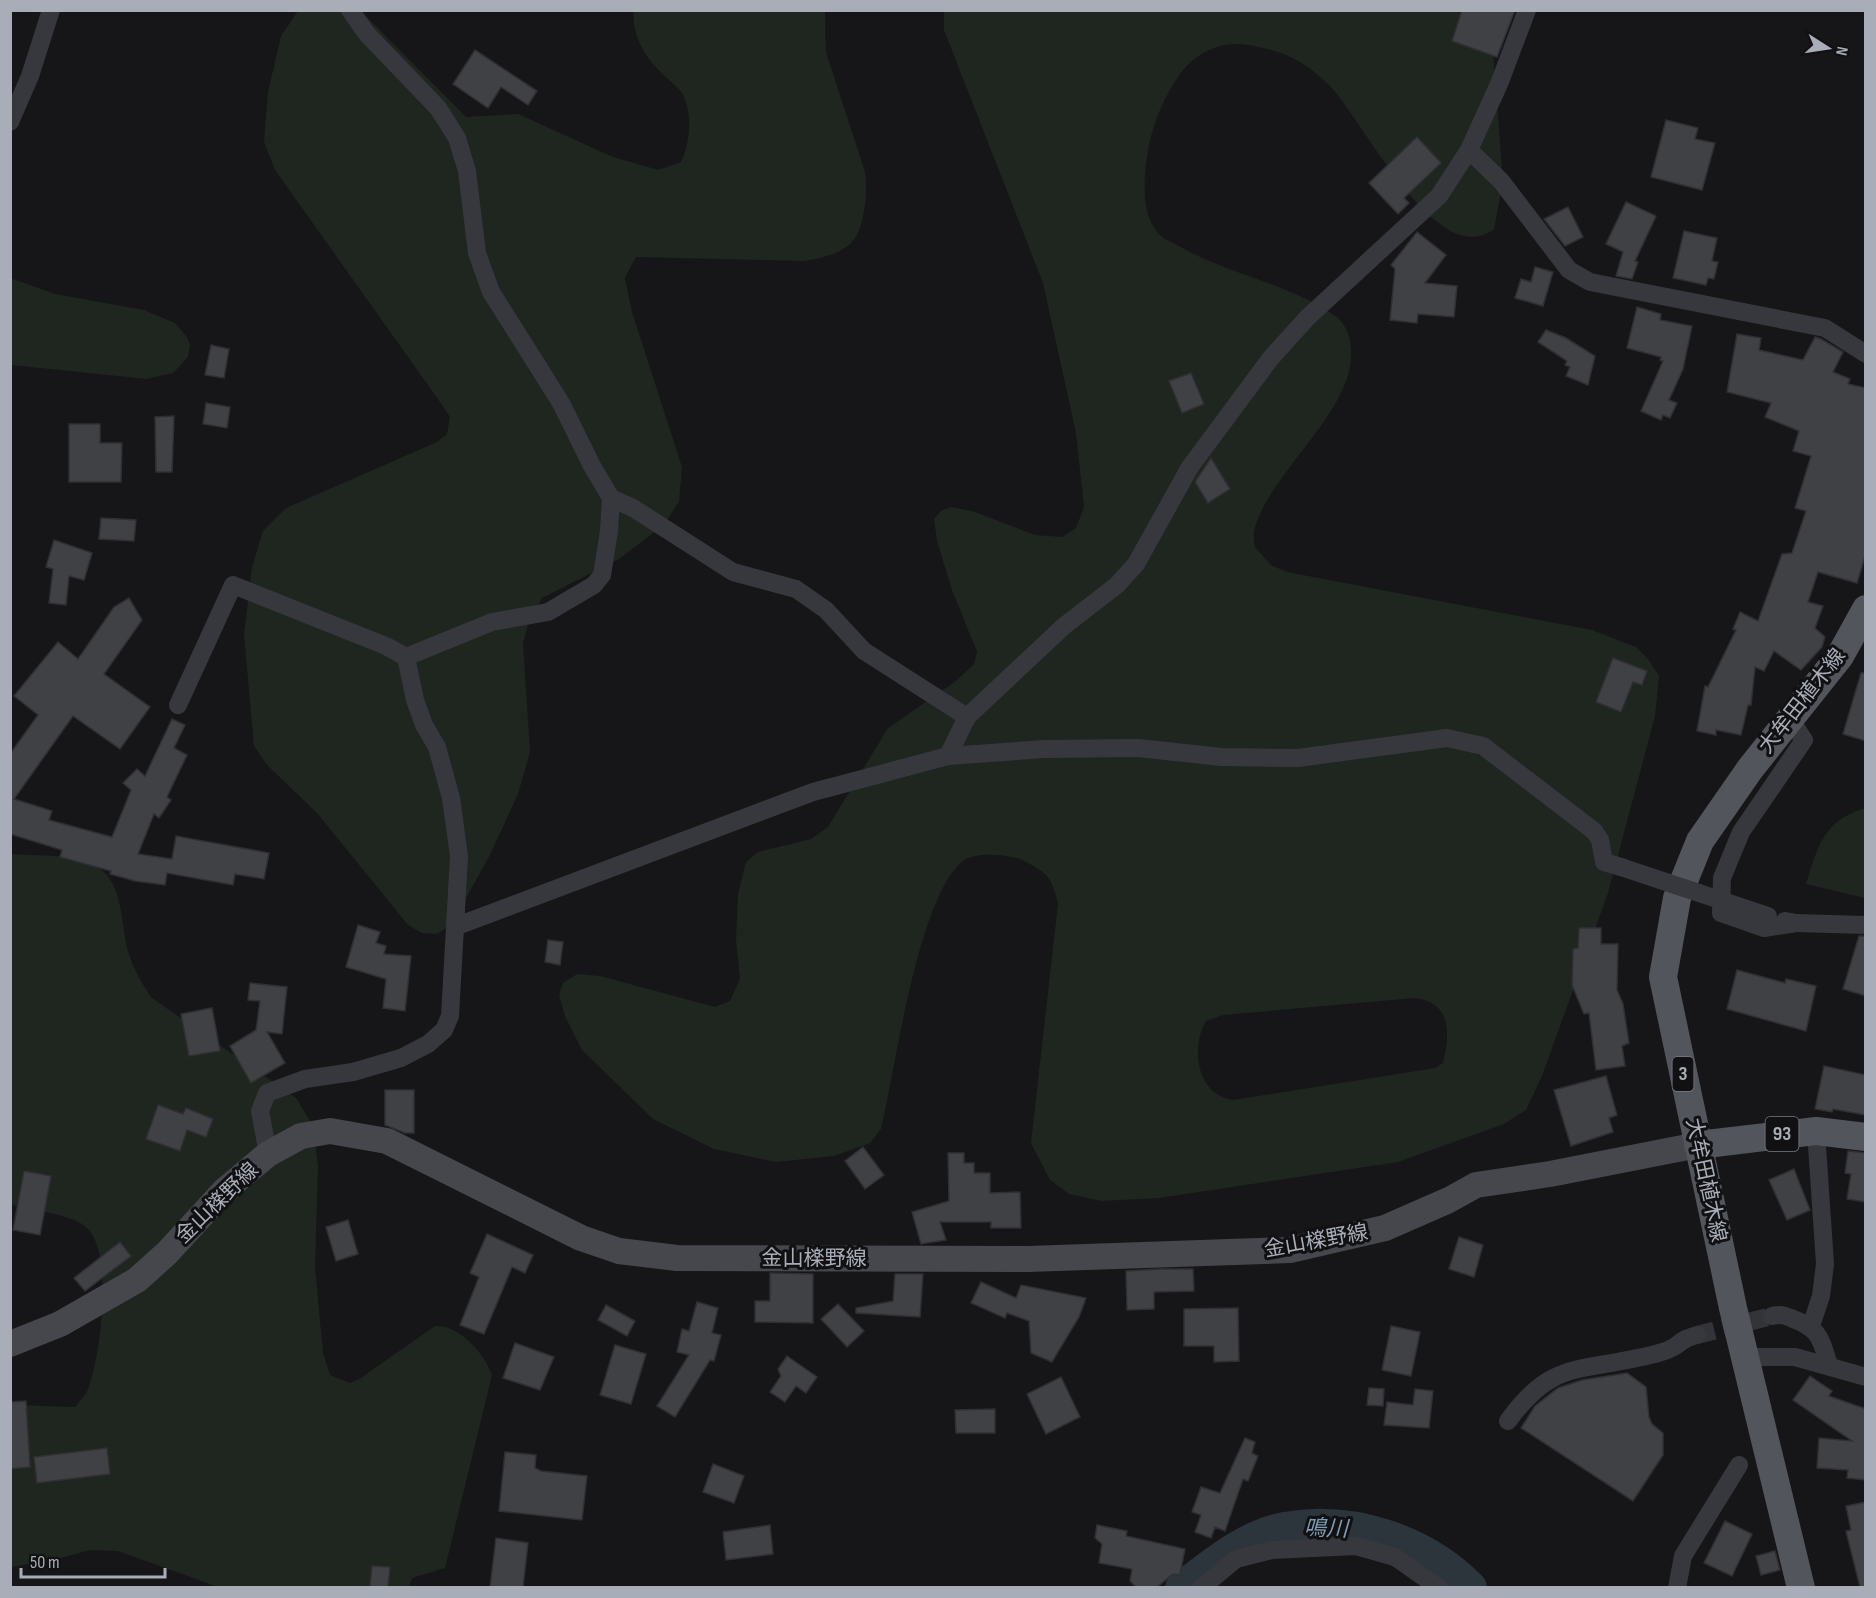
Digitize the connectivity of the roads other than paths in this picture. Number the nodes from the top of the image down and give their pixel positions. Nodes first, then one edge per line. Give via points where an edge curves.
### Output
1 (51, 10) edge
2 (350, 10) edge
3 (1527, 10) edge
4 (10, 122) edge
5 (1469, 150) junction
6 (1866, 354) edge
7 (611, 498) junction
8 (1866, 609) edge
9 (406, 657) junction
10 (178, 705) dead end
11 (967, 717) junction
12 (1790, 719) junction
13 (948, 756) junction
14 (1796, 923) junction
15 (1866, 925) edge
16 (457, 926) junction
17 (1816, 1131) junction
18 (1866, 1137) edge
19 (1698, 1145) junction
20 (268, 1154) junction
21 (1772, 1316) tunnel mouth
22 (1811, 1326) junction
23 (1697, 1335) tunnel mouth
24 (10, 1344) edge
25 (1745, 1357) junction
26 (1829, 1365) junction
27 (1866, 1377) edge
28 (1508, 1421) dead end
29 (1739, 1465) dead end
30 (1201, 1587) edge
31 (1439, 1587) edge
32 (1677, 1587) edge
33 (1802, 1587) edge

1 - 4 street
2 - 7 street via 367,34 438,108 457,138 467,171 477,253 491,292 561,403
3 - 5 street
5 - 6 street via 1501,181 1569,270 1590,282 1825,328
5 - 11 street via 1439,196 1307,318 1270,358 1196,459 1136,564 1124,578 1064,626
7 - 9 street via 602,575 594,585 548,612 492,622
7 - 11 street via 733,572 796,589 826,610 864,651
8 - 12 main road, 大牟田植木線 / 3 via 1840,656
9 - 10 street via 233,585
9 - 16 street via 415,700 436,747 451,798 459,856
11 - 13 street
12 - 14 street via 1804,740 1741,832 1722,879 1720,913 1764,928
12 - 19 main road, 大牟田植木線 / 3 via 1700,841 1677,898 1663,977
13 - 14 street, bridge via 1138,748 1221,757 1298,758 1447,738 1483,746 1594,831 1604,862
13 - 16 street via 813,792
14 - 15 street
16 - 20 street via 450,1016 444,1030 428,1044 401,1058 267,1093 260,1111
17 - 18 main road, 93
17 - 19 main road, 93
17 - 22 street via 1825,1264 1821,1296
19 - 20 main road, 金山檪野線 via 1476,1185 1385,1228 1290,1250 1028,1259 677,1258 619,1251 580,1238 387,1141 330,1131 300,1136
19 - 25 main road, 大牟田植木線 / 3
20 - 24 main road, 金山檪野線 via 224,1191 137,1280 60,1324
21 - 22 street via 1779,1314
22 - 26 street via 1821,1340
23 - 28 street via 1638,1358 1556,1374 1524,1399
25 - 26 street via 1795,1357
25 - 33 main road, 大牟田植木線 / 3
26 - 27 street
29 - 32 street via 1683,1556
30 - 31 street via 1236,1559 1272,1550 1356,1546 1395,1557

